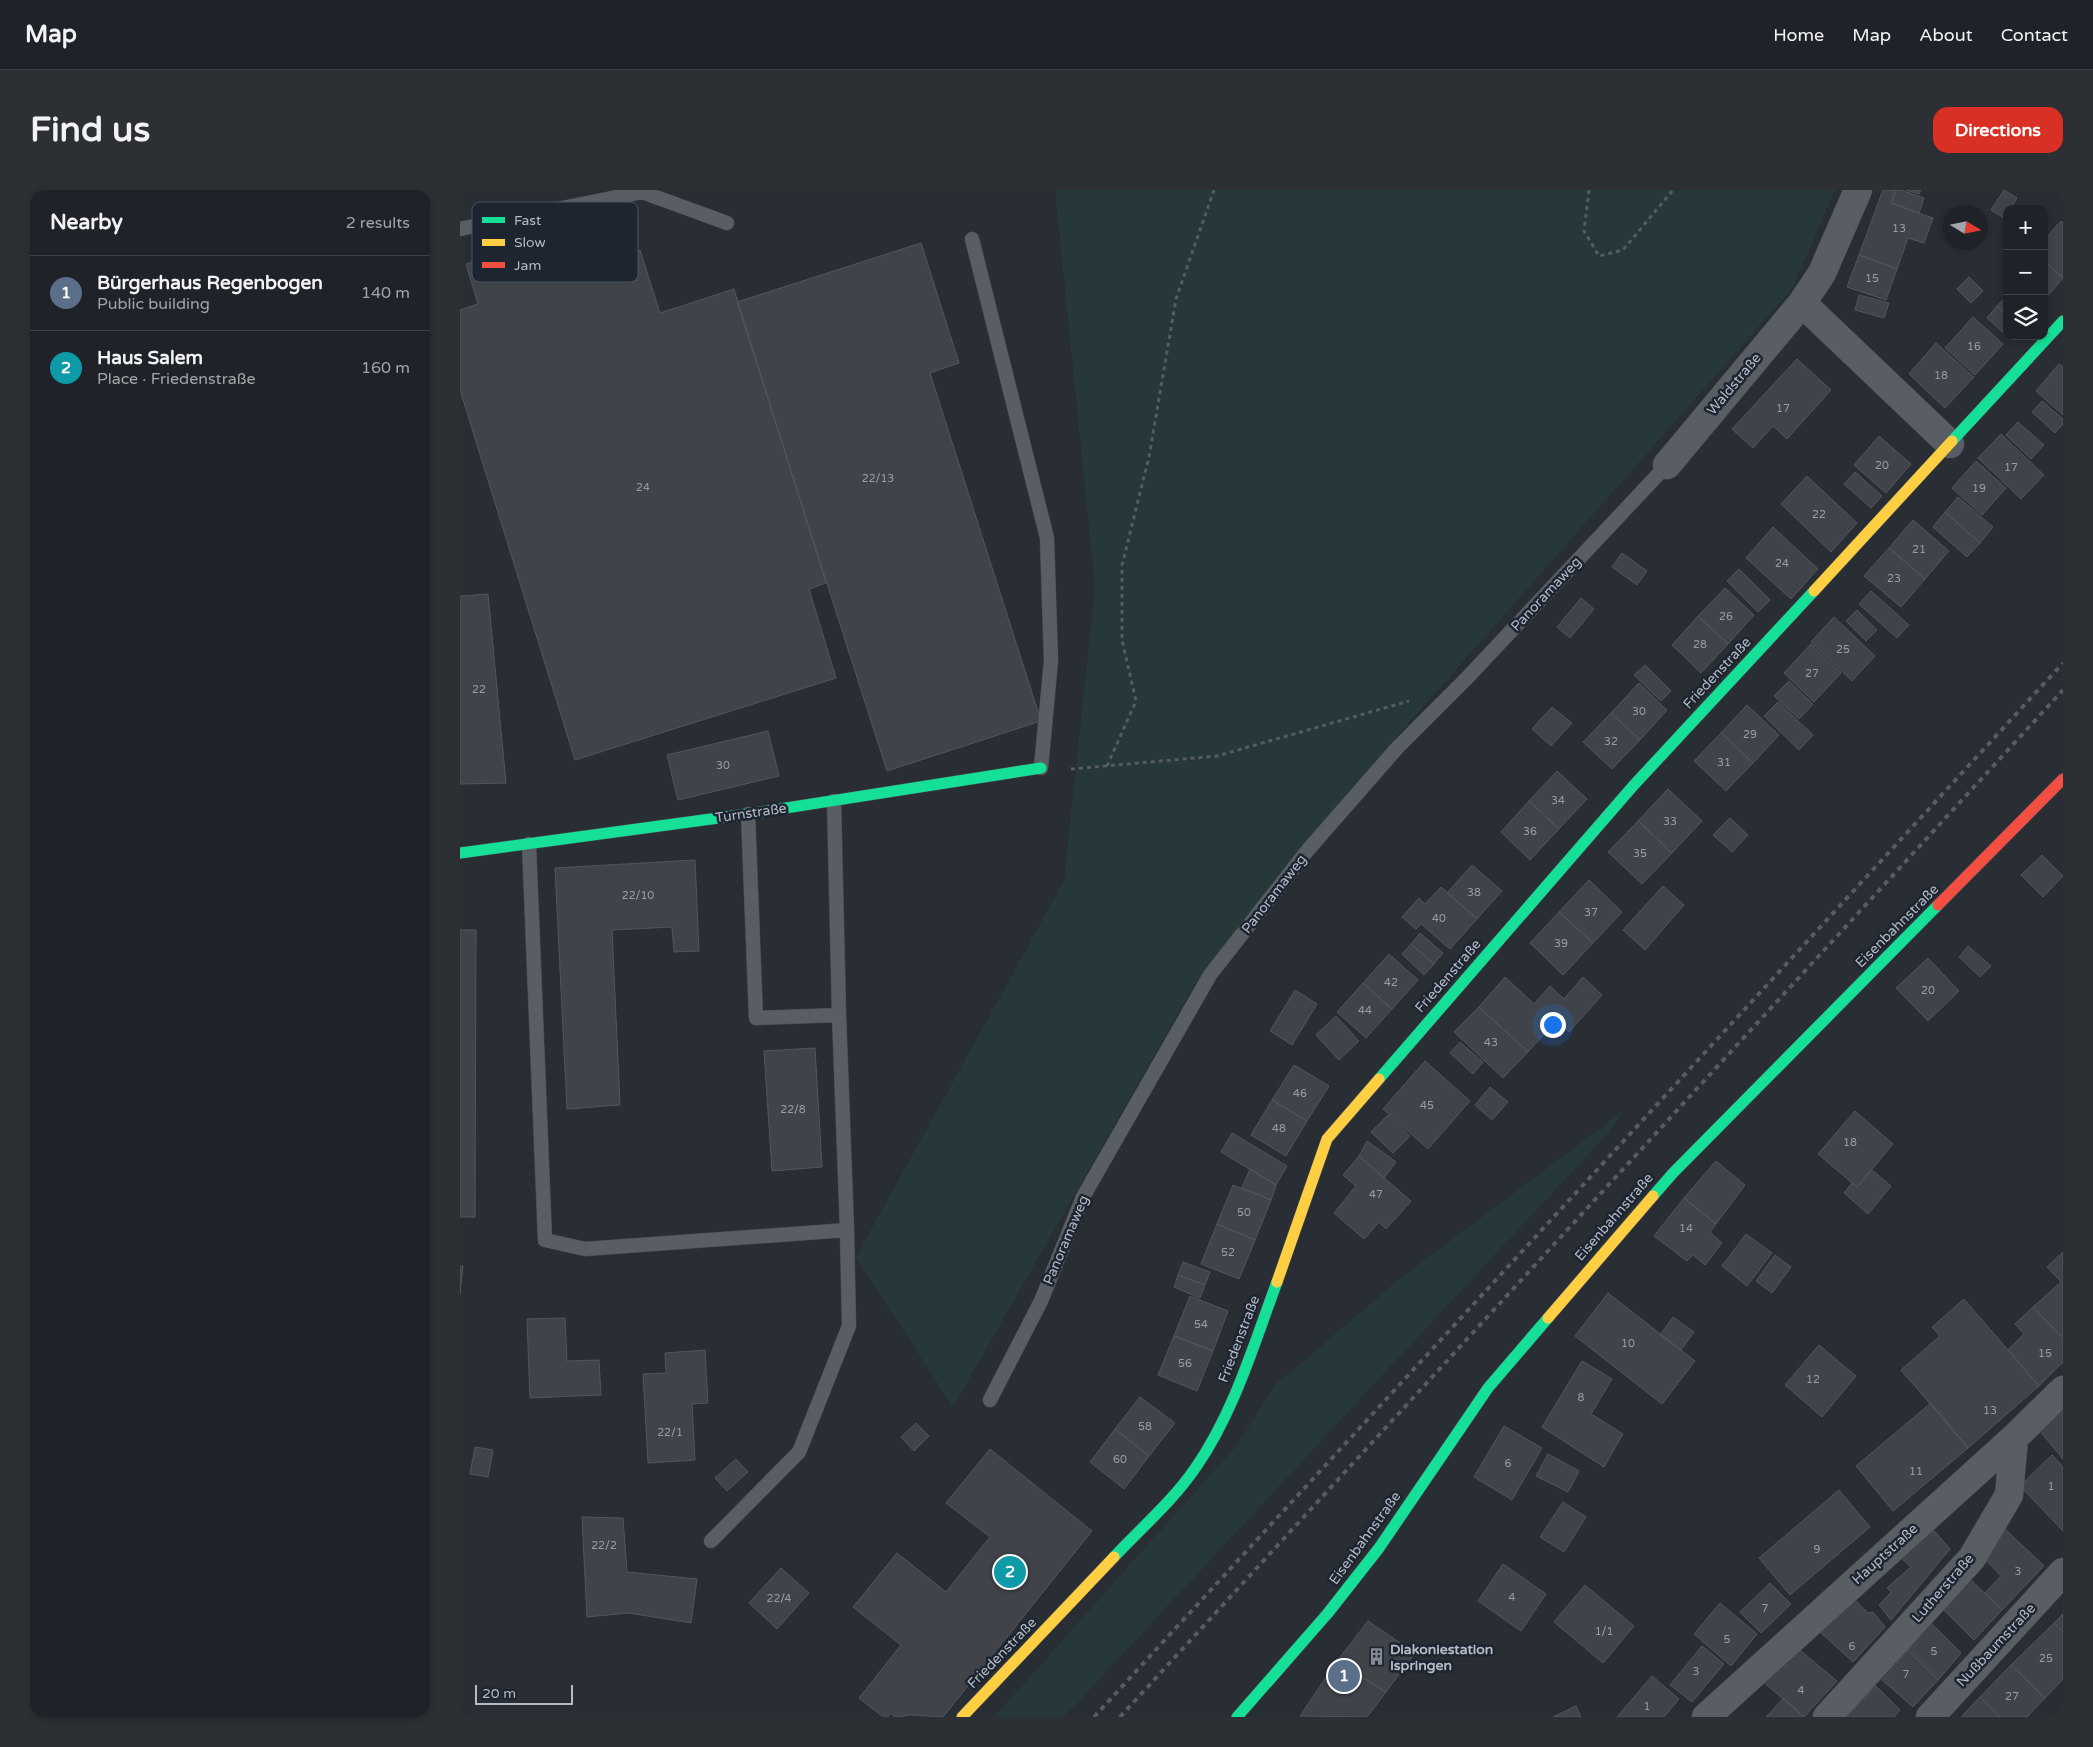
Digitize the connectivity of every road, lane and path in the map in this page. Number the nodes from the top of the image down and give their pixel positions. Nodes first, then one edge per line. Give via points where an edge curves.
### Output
1 (1214, 190) edge
2 (1589, 190) edge
3 (1673, 190) edge
4 (1858, 190) edge
5 (594, 202) edge
6 (727, 223) dead end
7 (972, 239) dead end
8 (1802, 302) junction
9 (2063, 321) edge
10 (1950, 444) junction
11 (1667, 465) joint
12 (1418, 698) dead end
13 (1107, 766) junction
14 (1041, 768) junction
15 (2063, 779) edge
16 (834, 801) junction
17 (748, 814) junction
18 (529, 844) junction
19 (460, 853) edge
20 (839, 1015) junction
21 (847, 1230) junction
22 (2063, 1390) edge
23 (990, 1400) dead end
24 (2014, 1438) junction
25 (711, 1542) dead end
26 (2063, 1572) edge
27 (962, 1717) edge
28 (1237, 1717) edge
29 (1706, 1717) edge
30 (1827, 1717) edge
31 (1930, 1717) edge

1 - 13 path via 1176,299 1148,457 1122,565 1122,640 1136,701
2 - 3 path via 1584,231 1599,256 1623,250
4 - 8 street, Waldstraße via 1822,273
5 - 6 lane via 642,192
7 - 14 lane via 1047,538 1051,661
8 - 10 street
8 - 11 street, Waldstraße
9 - 10 street, Friedenstraße
10 - 27 street, Friedenstraße via 1633,786 1327,1139 1253,1348 1225,1416 1197,1466 1164,1508
11 - 23 lane, Panoramaweg via 1397,748 1307,851 1210,975 1083,1197 1041,1301
12 - 13 path via 1218,756
13 - 14 path
14 - 16 street, Turnstraße
15 - 28 street, Eisenbahnstraße via 1673,1173 1625,1227 1488,1388 1379,1548 1328,1614
16 - 17 street, Turnstraße
16 - 20 lane
17 - 18 street, Turnstraße
17 - 20 lane via 756,1018
18 - 19 street, Turnstraße
18 - 21 lane via 545,1240 585,1249
20 - 21 lane
21 - 25 lane via 849,1326 799,1452
22 - 24 street, Hauptstraße
24 - 29 street, Hauptstraße
24 - 30 street, Lutherstraße via 2009,1496 1972,1558
26 - 31 street, Nußbaumstraße

